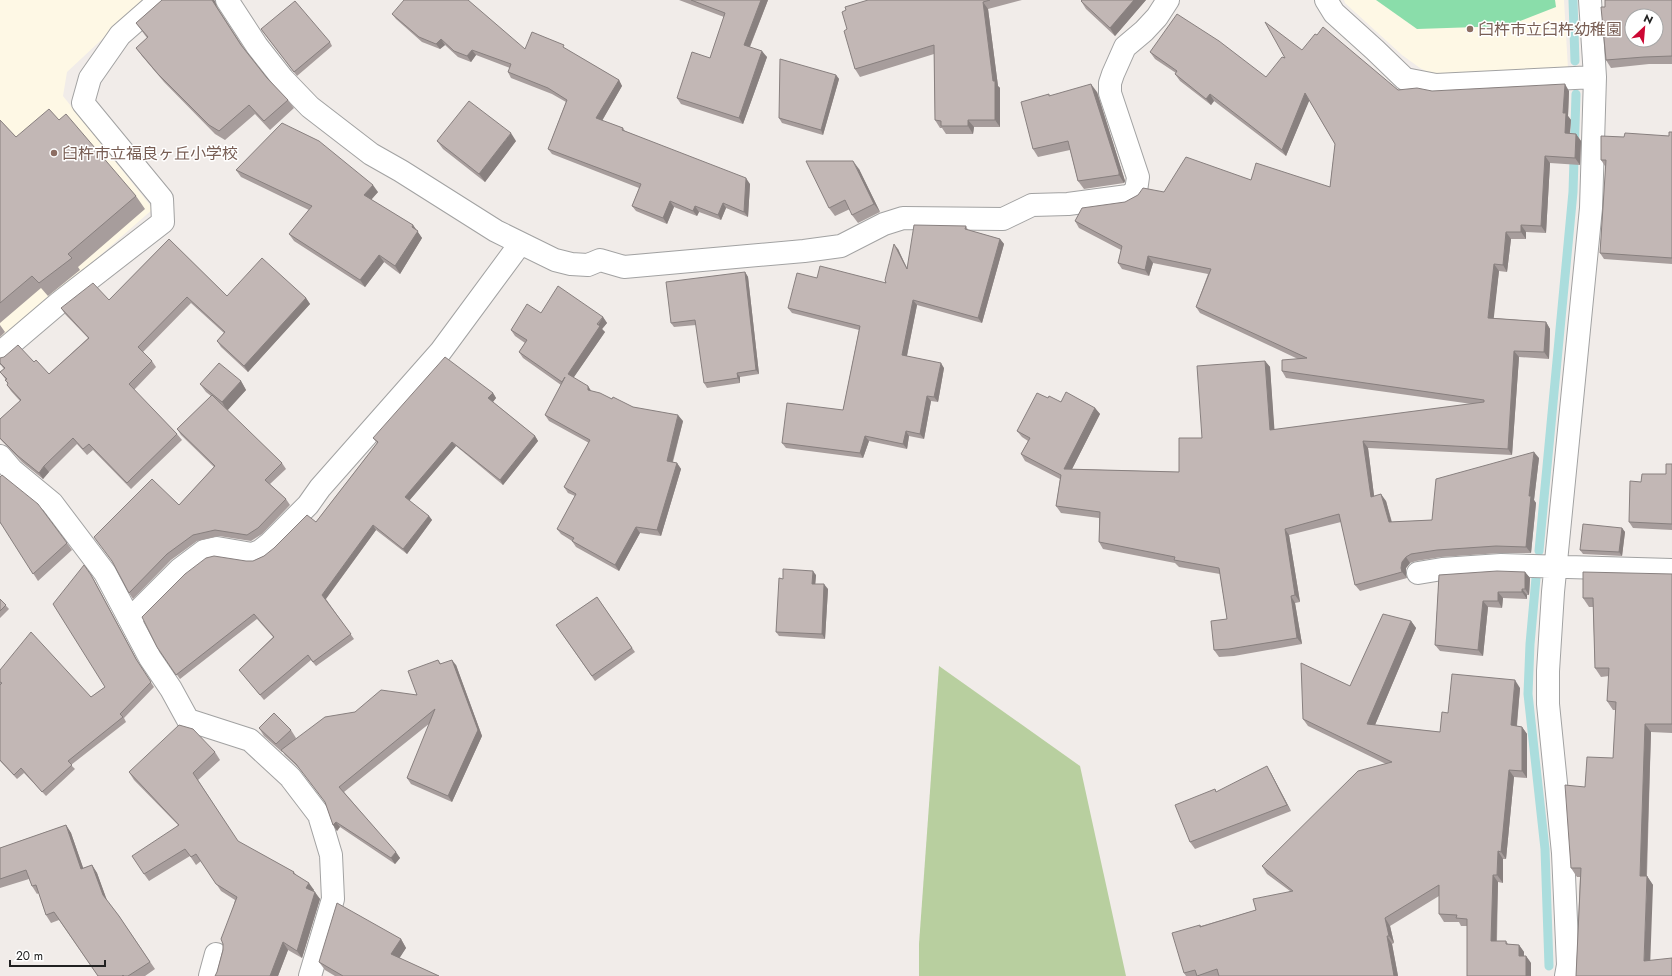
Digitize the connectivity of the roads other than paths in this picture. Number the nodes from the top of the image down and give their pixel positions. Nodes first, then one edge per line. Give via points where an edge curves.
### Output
1 (160, 0) edge
2 (227, 0) edge
3 (1168, 0) edge
4 (1326, 0) edge
5 (1590, 0) edge
6 (1595, 77) junction
7 (520, 244) junction
8 (0, 353) edge
9 (0, 456) edge
10 (1556, 568) junction
11 (1672, 570) edge
12 (1418, 573) dead end
13 (130, 619) junction
14 (216, 954) dead end
15 (210, 976) edge
16 (310, 976) edge
17 (1566, 976) edge

1 - 8 street via 120,35 90,78 83,103 162,199 163,222 60,302
2 - 7 street via 257,46 283,79 310,107 371,154
3 - 7 street via 1157,17 1125,47 1110,83 1110,92 1138,177 1136,191 1128,196 1068,204 1032,205 1003,220 904,218 884,224 841,246 624,267 600,260 588,265 571,264 555,260
4 - 6 street via 1334,14 1405,79 1436,85
5 - 6 street
6 - 10 street via 1591,208
7 - 13 street via 442,351 320,488 308,505 270,543 252,554 217,548 204,551 180,569
9 - 13 street via 12,470 52,503 105,573
10 - 11 street
10 - 12 street via 1501,565
10 - 17 street via 1548,704 1563,853 1568,965
13 - 16 street via 150,658 188,720 250,740 290,778 318,815 331,855 333,899
14 - 15 street

